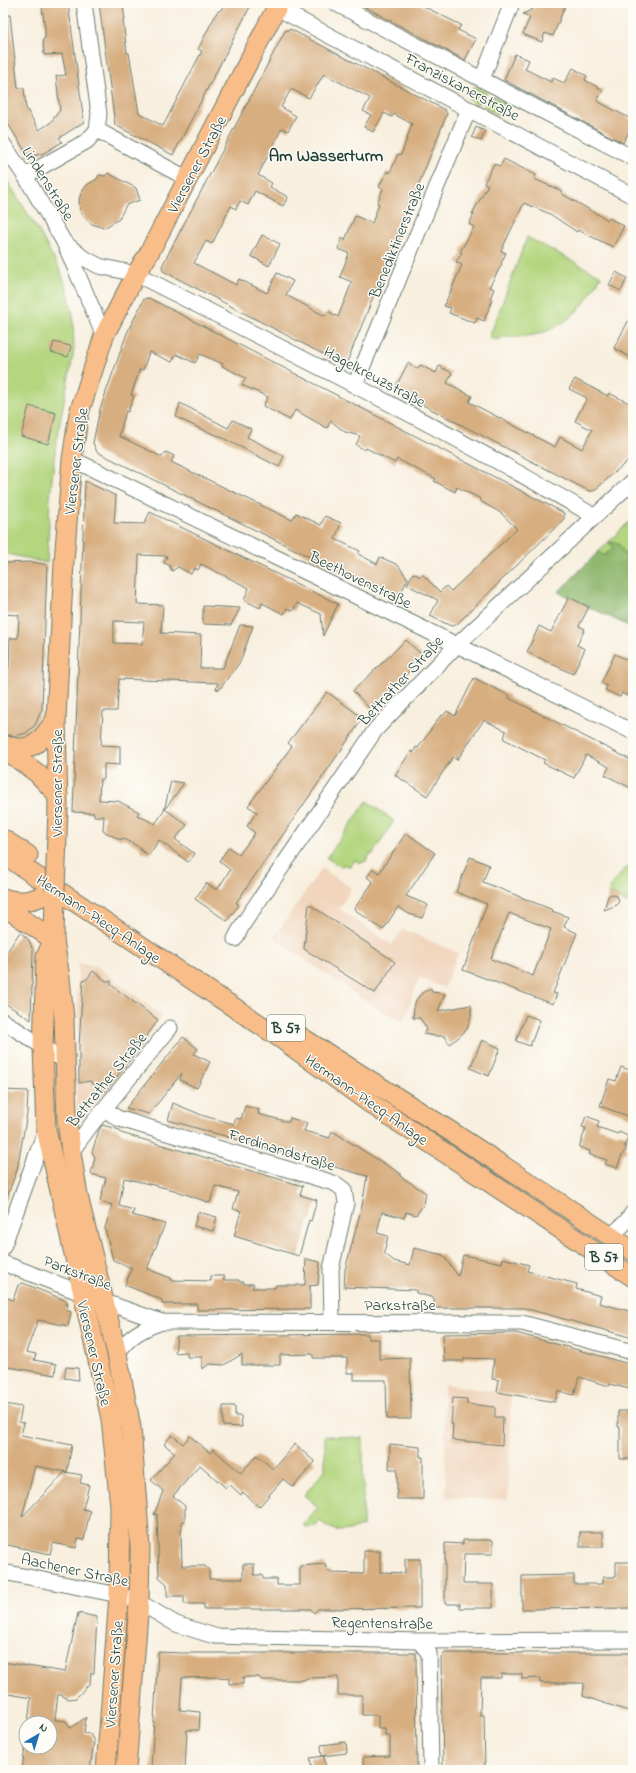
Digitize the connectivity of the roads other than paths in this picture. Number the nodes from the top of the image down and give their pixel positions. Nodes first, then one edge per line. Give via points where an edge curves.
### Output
1 (84, 3) edge
2 (335, 3) edge
3 (512, 3) edge
4 (278, 6) edge
5 (482, 79) junction
6 (469, 109) junction
7 (97, 130) junction
8 (3, 144) edge
9 (633, 158) edge
10 (25, 176) junction
11 (188, 179) junction
12 (633, 196) edge
13 (64, 242) junction
14 (136, 274) junction
15 (104, 336) junction
16 (355, 385) junction
17 (72, 459) junction
18 (633, 481) edge
19 (594, 516) junction
20 (457, 645) junction
21 (56, 719) junction
22 (633, 732) edge
23 (3, 746) edge
24 (58, 802) junction
25 (3, 839) edge
26 (3, 854) edge
27 (55, 891) junction
28 (3, 898) edge
29 (3, 906) edge
30 (235, 939) dead end
31 (54, 940) junction
32 (3, 1021) edge
33 (170, 1028) dead end
34 (43, 1048) junction
35 (65, 1062) junction
36 (105, 1109) junction
37 (46, 1129) junction
38 (71, 1152) junction
39 (633, 1212) edge
40 (575, 1237) junction
41 (610, 1237) junction
42 (3, 1247) edge
43 (633, 1251) edge
44 (3, 1263) edge
45 (633, 1277) edge
46 (82, 1294) junction
47 (105, 1302) junction
48 (162, 1322) junction
49 (332, 1322) junction
50 (633, 1352) edge
51 (117, 1354) junction
52 (3, 1572) edge
53 (119, 1595) junction
54 (139, 1602) junction
55 (419, 1640) junction
56 (633, 1640) edge
57 (106, 1770) edge
58 (126, 1770) edge
59 (431, 1770) edge

1 - 7 street via 99,114
2 - 5 street, Franziskanerstraße
3 - 5 street
4 - 6 street, Franziskanerstraße
4 - 11 main road, Viersener Straße
5 - 9 street, Franziskanerstraße
6 - 12 street, Franziskanerstraße
6 - 16 street, Benediktinerstraße
7 - 10 street via 87,140
7 - 11 street
8 - 10 street, Lindenstraße
10 - 13 street, Lindenstraße
11 - 14 main road, Viersener Straße
13 - 14 street, Lindenstraße via 82,257 99,266
13 - 15 street, Lindenstraße
14 - 15 main road, Viersener Straße
14 - 16 street, Hagelkreuzstraße
15 - 17 main road, Viersener Straße via 79,413
16 - 19 street, Hagelkreuzstraße
17 - 20 street, Beethovenstraße
17 - 21 main road, Viersener Straße
18 - 19 street, Bettrather Straße
19 - 20 street, Bettrather Straße
20 - 22 street, Beethovenstraße
20 - 30 street, Bettrather Straße via 376,729
21 - 23 main road via 41,740 33,746 17,749
21 - 24 main road, Viersener Straße
23 - 24 main road via 37,773
24 - 27 main road, Viersener Straße, bridge
25 - 41 main road, Hermann-Piecq-Anlage / B 57 via 191,966 447,1129
26 - 40 main road, Hermann-Piecq-Anlage / B 57 via 283,1040 378,1108
27 - 28 main road via 32,901
27 - 31 main road, Viersener Straße
29 - 31 main road
31 - 34 main road, Viersener Straße via 46,957
31 - 35 main road, Viersener Straße via 64,1018
32 - 34 street
33 - 36 street, Bettrather Straße
34 - 35 street
34 - 37 main road, Viersener Straße
35 - 38 main road, Viersener Straße
36 - 38 street, Bettrather Straße
36 - 49 street, Ferdinandstraße via 117,1118 327,1180 344,1190 346,1203 331,1269
37 - 42 street
37 - 46 main road, Viersener Straße
38 - 47 main road, Viersener Straße via 78,1196
39 - 41 street
40 - 41 main road via 595,1242
40 - 45 main road, Hermann-Piecq-Anlage / B 57
41 - 43 main road, Hermann-Piecq-Anlage / B 57
44 - 46 street, Parkstraße
46 - 47 street, Parkstraße
46 - 53 main road, Viersener Straße via 111,1419 120,1506
47 - 48 street, Parkstraße
47 - 51 main road, Viersener Straße
48 - 49 street, Parkstraße
48 - 51 street, Parkstraße via 138,1332
49 - 50 street, Parkstraße via 522,1323
51 - 54 main road, Viersener Straße via 131,1427 140,1548
52 - 53 street, Aachener Straße
53 - 54 street, Aachener Straße
53 - 57 main road, Viersener Straße
54 - 55 street, Regentenstraße via 176,1624 214,1636
54 - 58 main road, Viersener Straße
55 - 56 street, Regentenstraße
55 - 59 street via 429,1653

